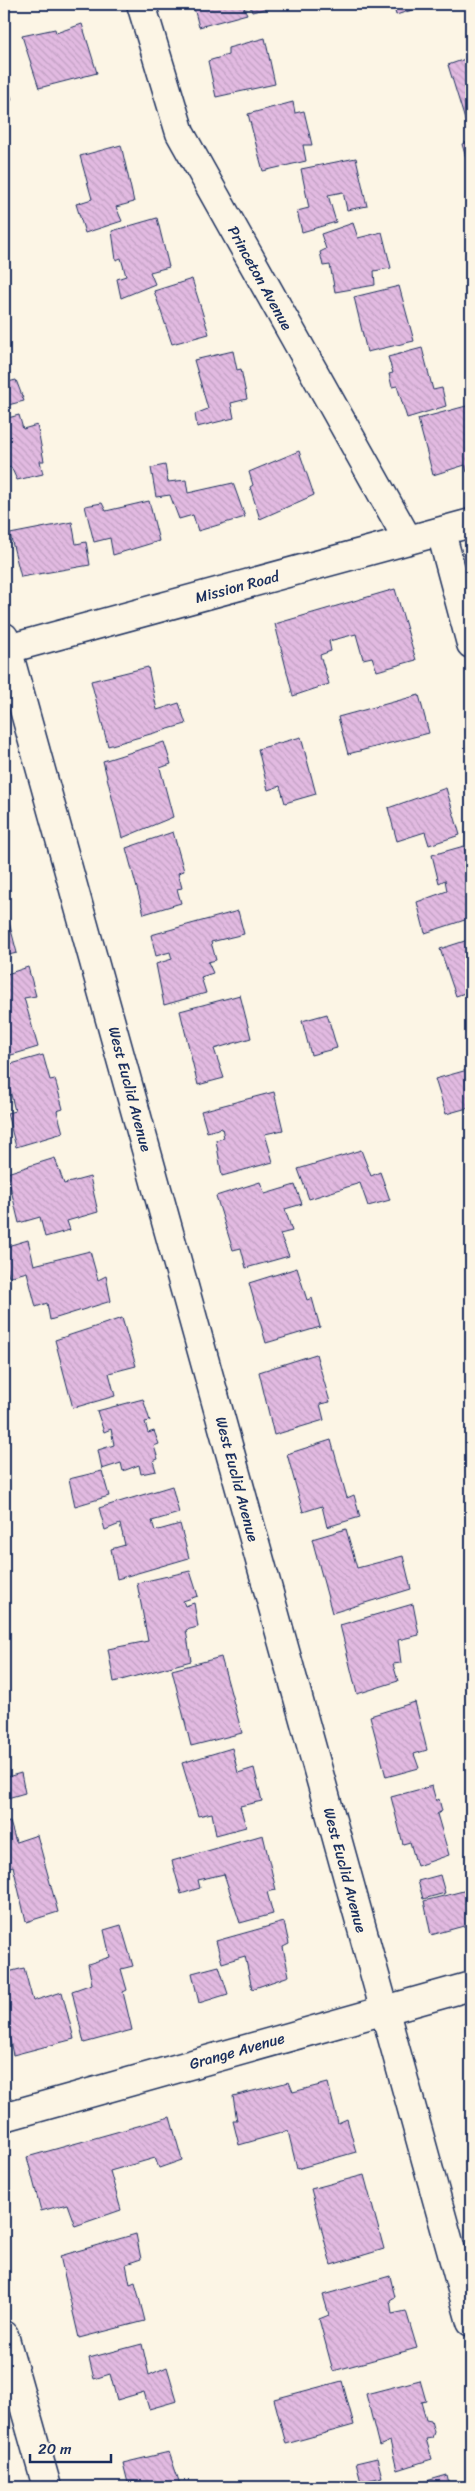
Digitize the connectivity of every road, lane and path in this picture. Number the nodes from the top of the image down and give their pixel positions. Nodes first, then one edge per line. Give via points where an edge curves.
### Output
1 (141, 4) edge
2 (471, 523) edge
3 (441, 532) junction
4 (408, 540) junction
5 (471, 644) edge
6 (5, 645) edge
7 (471, 1986) edge
8 (384, 2010) junction
9 (4, 2117) edge
10 (471, 2322) edge
11 (4, 2335) edge
12 (47, 2487) edge

1 - 4 street, Princeton Avenue via 180,133
2 - 3 street, Mission Road
3 - 4 street, Mission Road
3 - 5 street
4 - 6 street, Mission Road
6 - 8 street, West Euclid Avenue
7 - 8 street, Grange Avenue
8 - 9 street, Grange Avenue
8 - 10 street, West Euclid Avenue
11 - 12 street

